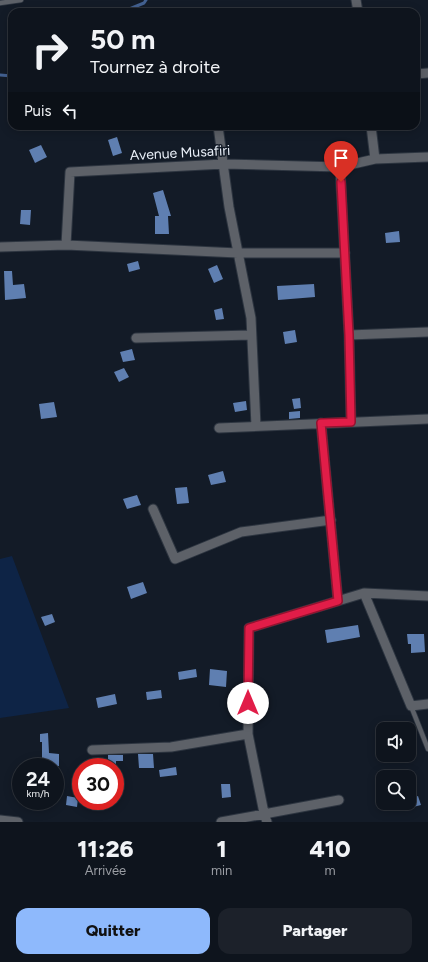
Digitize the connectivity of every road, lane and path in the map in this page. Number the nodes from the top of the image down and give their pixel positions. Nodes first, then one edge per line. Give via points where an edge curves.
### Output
1 (21, 0) edge
2 (0, 3) edge
3 (219, 130) edge
4 (371, 130) edge
5 (428, 157) edge
6 (375, 160) junction
7 (224, 164) junction
8 (340, 167) junction
9 (66, 245) junction
10 (0, 247) edge
11 (238, 253) junction
12 (345, 253) junction
13 (428, 332) edge
14 (251, 335) junction
15 (349, 335) junction
16 (136, 338) dead end
17 (428, 419) edge
18 (351, 422) junction
19 (321, 423) junction
20 (256, 426) junction
21 (219, 428) dead end
22 (153, 509) dead end
23 (330, 520) junction
24 (364, 592) junction
25 (428, 596) edge
26 (338, 601) junction
27 (428, 704) edge
28 (411, 706) junction
29 (248, 734) junction
30 (428, 749) edge
31 (92, 750) dead end
32 (339, 800) dead end
33 (264, 813) junction
34 (0, 820) edge
35 (18, 822) edge
36 (221, 822) edge
37 (267, 822) edge

1 - 2 lane
3 - 7 street
4 - 6 street
5 - 6 street, Avenue Musafiri
6 - 8 street, Avenue Musafiri
7 - 8 street, Avenue Musafiri
7 - 9 street, Avenue Musafiri via 70,172
7 - 11 street
8 - 12 street
9 - 10 street
9 - 11 street
11 - 12 street
11 - 14 street
12 - 15 street
13 - 15 street
14 - 16 street
14 - 20 street
15 - 18 street
17 - 18 street
18 - 19 street
19 - 20 street
19 - 23 street
20 - 21 street
22 - 23 street via 175,559 241,532
23 - 26 street
24 - 25 street
24 - 26 street
24 - 28 street
26 - 29 street via 249,628
27 - 28 street
28 - 30 lane
29 - 31 street via 171,747
29 - 33 street
32 - 33 street
33 - 36 street
33 - 37 street
34 - 35 street

